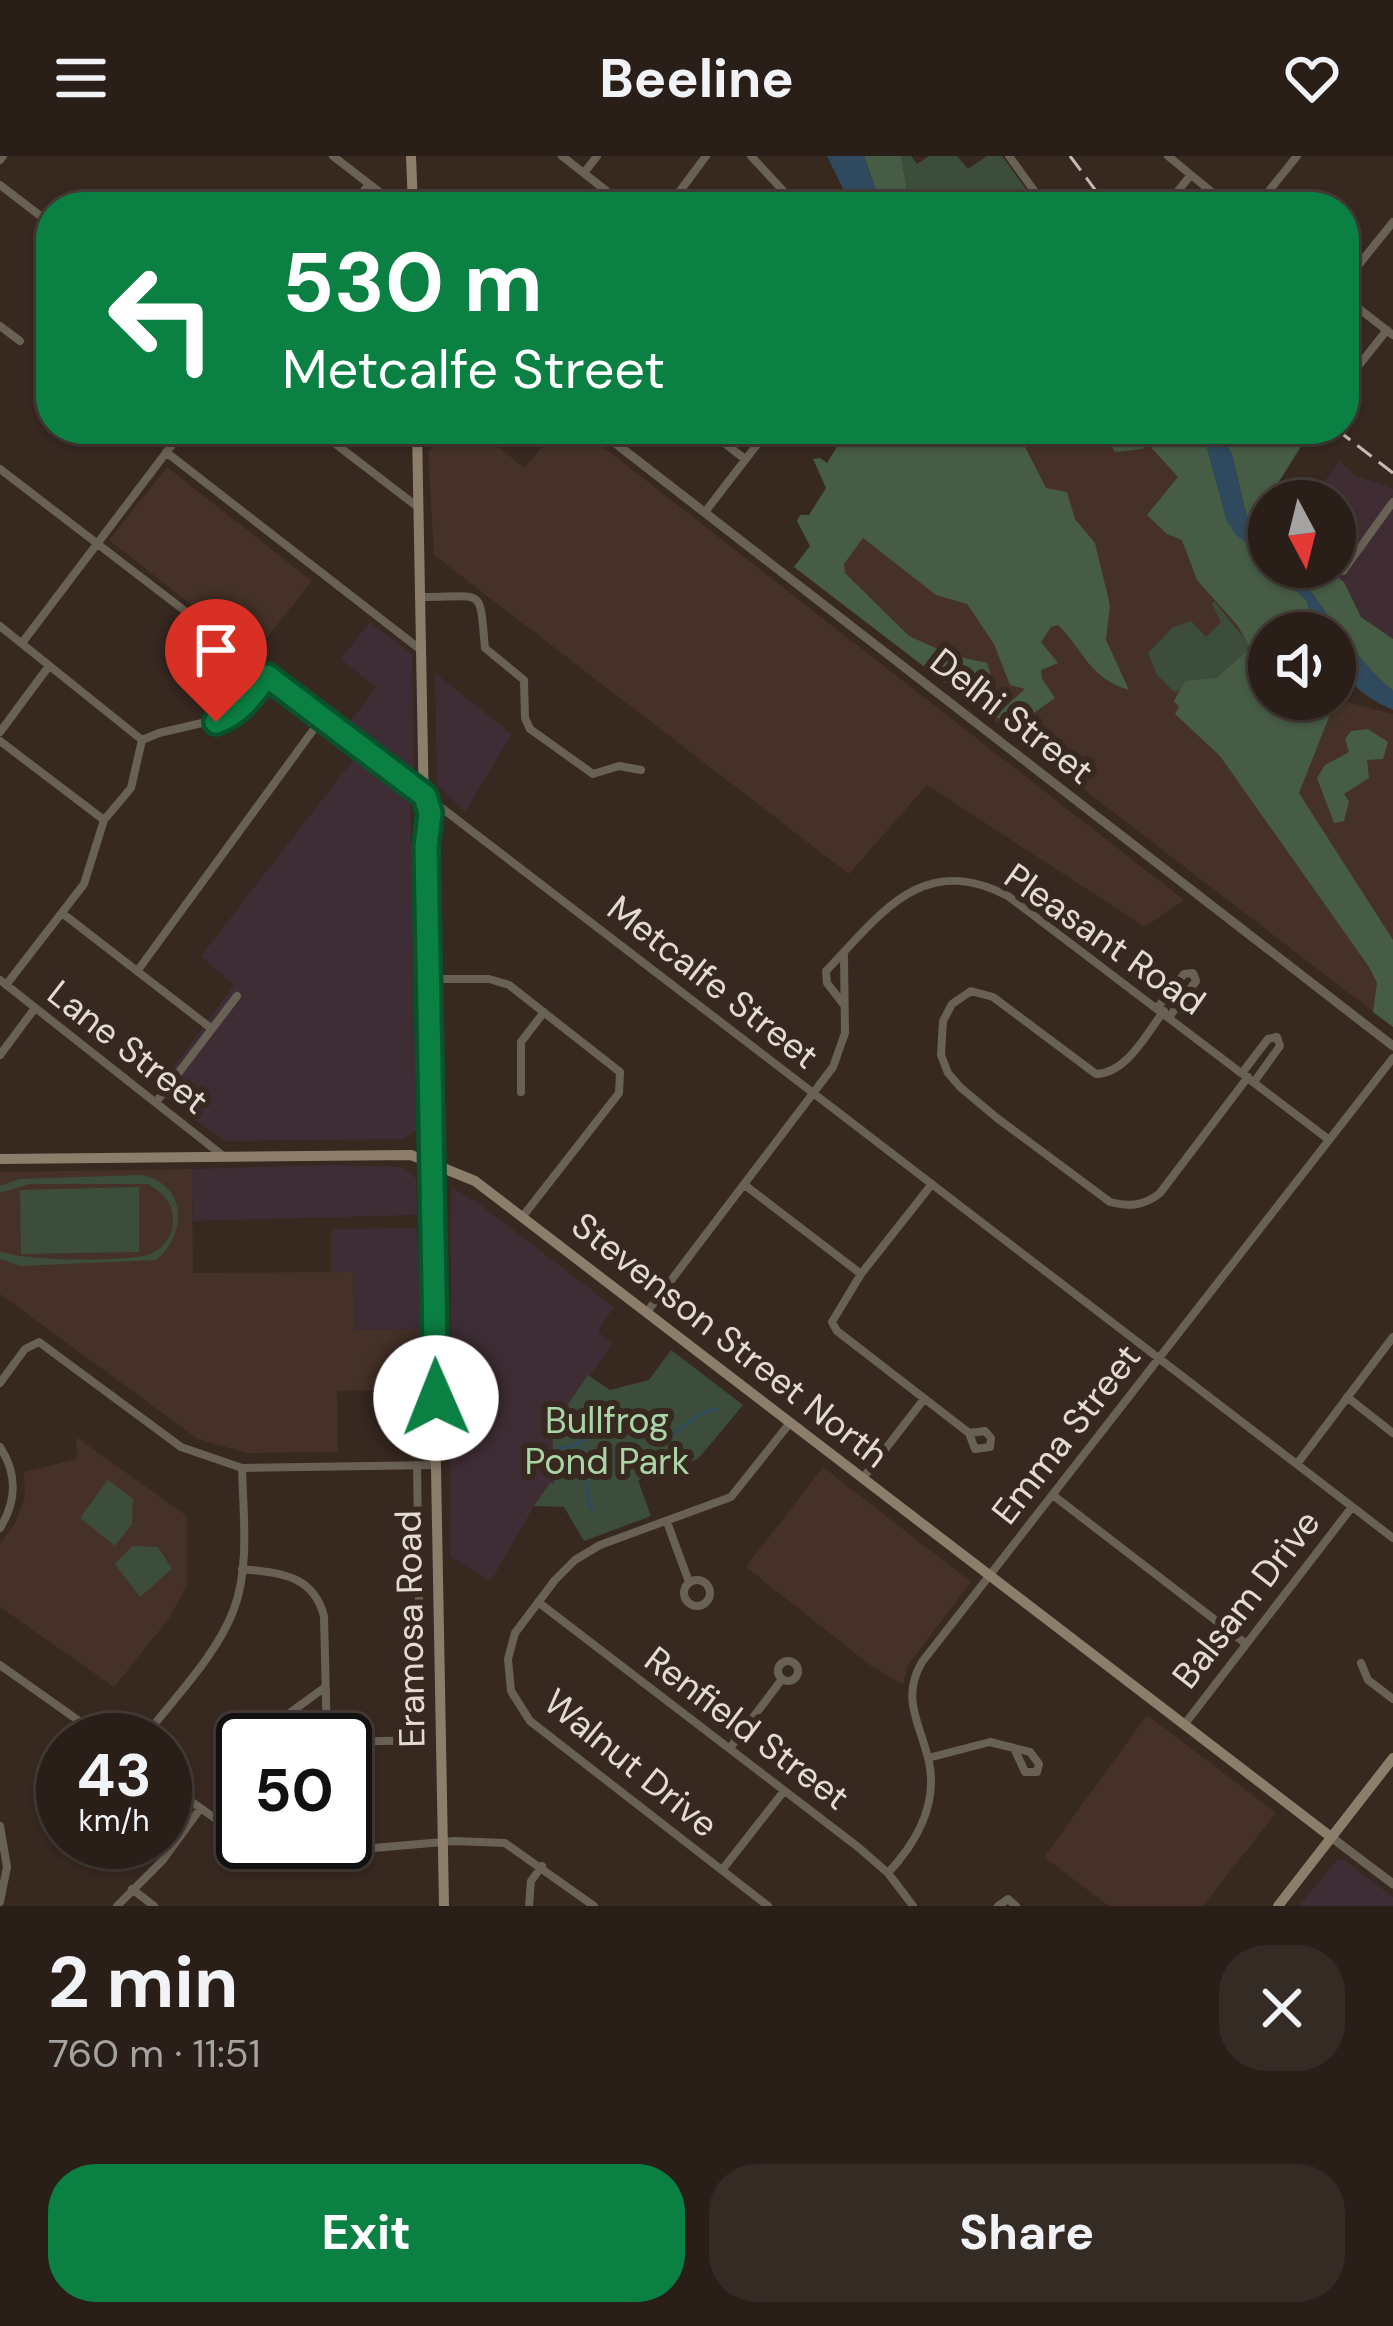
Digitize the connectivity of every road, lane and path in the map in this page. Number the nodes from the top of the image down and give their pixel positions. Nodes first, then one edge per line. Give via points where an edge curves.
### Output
1 (333, 156) edge
2 (411, 156) edge
3 (562, 156) edge
4 (597, 156) edge
5 (706, 156) edge
6 (751, 156) edge
7 (1009, 156) edge
8 (1168, 156) edge
9 (1297, 156) edge
10 (584, 173) junction
11 (1190, 176) junction
12 (0, 184) edge
13 (369, 184) junction
14 (363, 192) edge
15 (379, 192) edge
16 (412, 192) edge
17 (608, 192) edge
18 (679, 192) edge
19 (784, 192) edge
20 (1035, 192) edge
21 (1177, 192) edge
22 (1211, 192) edge
23 (1268, 192) edge
24 (36, 212) edge
25 (1393, 221) edge
26 (1359, 265) edge
27 (1359, 309) edge
28 (0, 326) edge
29 (1390, 333) edge
30 (20, 341) dead end
31 (1359, 367) edge
32 (172, 444) edge
33 (336, 444) edge
34 (417, 444) edge
35 (617, 444) edge
36 (726, 444) edge
37 (757, 444) edge
38 (166, 452) junction
39 (745, 459) junction
40 (0, 469) edge
41 (1393, 502) edge
42 (419, 508) junction
43 (705, 512) junction
44 (97, 544) junction
45 (1356, 553) edge
46 (422, 597) junction
47 (0, 626) edge
48 (22, 643) junction
49 (424, 651) junction
50 (49, 667) junction
51 (267, 676) junction
52 (322, 718) junction
53 (0, 736) edge
54 (142, 740) junction
55 (641, 770) dead end
56 (425, 796) junction
57 (104, 820) junction
58 (62, 913) junction
59 (844, 954) junction
60 (138, 970) junction
61 (429, 980) junction
62 (3, 982) edge
63 (237, 996) dead end
64 (844, 1005) junction
65 (35, 1008) junction
66 (1164, 1011) junction
67 (544, 1012) junction
68 (212, 1028) junction
69 (1393, 1046) edge
70 (0, 1055) edge
71 (1393, 1058) edge
72 (1248, 1077) junction
73 (521, 1092) dead end
74 (815, 1094) junction
75 (157, 1101) junction
76 (1328, 1139) junction
77 (224, 1156) junction
78 (0, 1159) edge
79 (430, 1160) junction
80 (932, 1184) junction
81 (746, 1186) junction
82 (523, 1216) junction
83 (861, 1274) junction
84 (647, 1312) junction
85 (1393, 1337) edge
86 (1160, 1358) junction
87 (0, 1383) edge
88 (1347, 1397) junction
89 (924, 1399) junction
90 (789, 1424) junction
91 (969, 1433) dead end
92 (1393, 1433) edge
93 (0, 1447) edge
94 (1297, 1464) junction
95 (417, 1465) junction
96 (437, 1465) junction
97 (242, 1468) junction
98 (861, 1480) junction
99 (1054, 1496) junction
100 (1352, 1507) junction
101 (667, 1522) junction
102 (0, 1528) edge
103 (1393, 1538) edge
104 (242, 1568) junction
105 (989, 1576) junction
106 (689, 1582) dead end
107 (538, 1602) junction
108 (1245, 1643) junction
109 (1361, 1663) dead end
110 (0, 1665) edge
111 (782, 1678) dead end
112 (325, 1688) junction
113 (1393, 1699) edge
114 (68, 1713) edge
115 (162, 1713) edge
116 (288, 1713) edge
117 (326, 1713) edge
118 (1184, 1725) junction
119 (372, 1741) edge
120 (730, 1748) junction
121 (1014, 1748) dead end
122 (928, 1758) junction
123 (1393, 1758) edge
124 (784, 1791) junction
125 (192, 1803) edge
126 (200, 1809) junction
127 (216, 1820) edge
128 (0, 1826) edge
129 (1331, 1837) junction
130 (443, 1844) junction
131 (372, 1849) edge
132 (542, 1866) junction
133 (722, 1870) junction
134 (888, 1874) junction
135 (1393, 1884) edge
136 (132, 1889) junction
137 (0, 1902) edge
138 (117, 1906) edge
139 (154, 1906) edge
140 (445, 1906) edge
141 (530, 1906) edge
142 (594, 1906) edge
143 (768, 1906) edge
144 (913, 1906) edge
145 (998, 1906) edge
146 (1016, 1906) edge
147 (1278, 1906) edge

1 - 13 street
2 - 16 main road
3 - 10 street
4 - 10 street
5 - 18 street
6 - 19 street
7 - 20 street
8 - 11 street
9 - 23 street
10 - 17 street
11 - 21 street
11 - 22 street
12 - 24 street
13 - 14 street
13 - 15 street
25 - 26 street
27 - 29 street
28 - 30 street
29 - 31 street
32 - 38 street
33 - 42 street
34 - 42 main road, Eramosa Road
35 - 43 street, Delhi Street
36 - 39 street
37 - 39 street
38 - 44 street
38 - 49 street
39 - 43 street
40 - 44 street, Metcalfe Street
41 - 45 street
42 - 46 main road, Eramosa Road
43 - 69 street, Delhi Street
44 - 48 street
44 - 51 street, Metcalfe Street
46 - 49 main road, Eramosa Road
46 - 55 street via 480,602 484,648 524,680 530,729 593,774
47 - 48 street
48 - 50 street
49 - 56 main road, Eramosa Road
50 - 53 street
50 - 54 street
51 - 52 street, Metcalfe Street
51 - 54 street via 232,716
52 - 56 street, Metcalfe Street
52 - 60 street
53 - 57 street
54 - 57 street via 130,788
56 - 61 main road, Eramosa Road
56 - 74 street, Metcalfe Street
57 - 58 street via 84,884
58 - 60 street
58 - 62 street
59 - 64 street
59 - 64 street via 824,978
59 - 66 street, Pleasant Road via 909,891 962,879 1008,896
60 - 68 street
61 - 67 street via 496,980
61 - 79 main road, Eramosa Road
62 - 65 street, Lane Street
63 - 68 street
64 - 74 street via 840,1052
65 - 70 street
65 - 75 street, Lane Street
66 - 66 street via 1184,974 1192,973 1196,981
66 - 72 street, Pleasant Road
66 - 72 street via 1122,1065 1096,1074 993,997 971,991 943,1021 941,1054 960,1088 1124,1206 1160,1193
67 - 73 street via 521,1042
67 - 82 street via 622,1081
68 - 75 street
71 - 76 street, Emma Street
72 - 72 street via 1268,1039 1276,1037 1280,1046
72 - 76 street, Pleasant Road
74 - 80 street, Metcalfe Street
74 - 81 street
75 - 77 street, Lane Street
76 - 86 street, Emma Street
77 - 78 main road, Stevenson Street North
77 - 79 main road, Stevenson Street North
79 - 82 main road, Stevenson Street North
79 - 96 main road, Eramosa Road
80 - 83 street
80 - 86 street, Metcalfe Street
81 - 83 street
81 - 84 street
82 - 84 main road, Stevenson Street North
83 - 89 street via 832,1322
84 - 90 main road, Stevenson Street North
85 - 88 street
86 - 94 street, Metcalfe Street
86 - 99 street, Emma Street
87 - 97 street via 40,1342 181,1447
88 - 92 street
88 - 94 street
89 - 91 street
89 - 98 street
90 - 98 main road, Stevenson Street North
90 - 101 street, Walnut Drive via 730,1497
93 - 102 street via 14,1485
94 - 100 street, Metcalfe Street
95 - 96 street
95 - 97 street
95 - 119 street via 421,1740
96 - 130 main road, Eramosa Road
97 - 104 street
98 - 105 main road, Stevenson Street North
99 - 105 street, Emma Street
99 - 108 street
100 - 103 street, Metcalfe Street
100 - 108 street, Balsam Drive
101 - 106 street
101 - 107 street, Walnut Drive via 574,1560
104 - 112 street via 289,1575 313,1590 324,1616
104 - 115 street via 220,1637
105 - 118 main road, Stevenson Street North
105 - 122 street, Emma Street via 916,1671 911,1702
107 - 120 street, Renfield Street
107 - 133 street, Walnut Drive via 510,1648 518,1706
108 - 118 street, Balsam Drive
109 - 113 street via 1368,1680
110 - 114 street
111 - 120 street
112 - 116 street
112 - 117 street
118 - 129 main road, Stevenson Street North
120 - 124 street, Renfield Street
121 - 122 street via 990,1742
122 - 134 street, Emma Street via 922,1823
123 - 129 main road
124 - 133 street
124 - 134 street, Renfield Street
125 - 126 street
126 - 127 street
126 - 136 street
128 - 137 street via 7,1867
129 - 135 street
129 - 147 main road
130 - 131 street
130 - 132 street via 505,1843
130 - 140 main road, Eramosa Road
132 - 141 street
132 - 142 street
133 - 143 street, Walnut Drive
134 - 144 street, Renfield Street
136 - 138 street
136 - 139 street
145 - 146 street via 1008,1899

